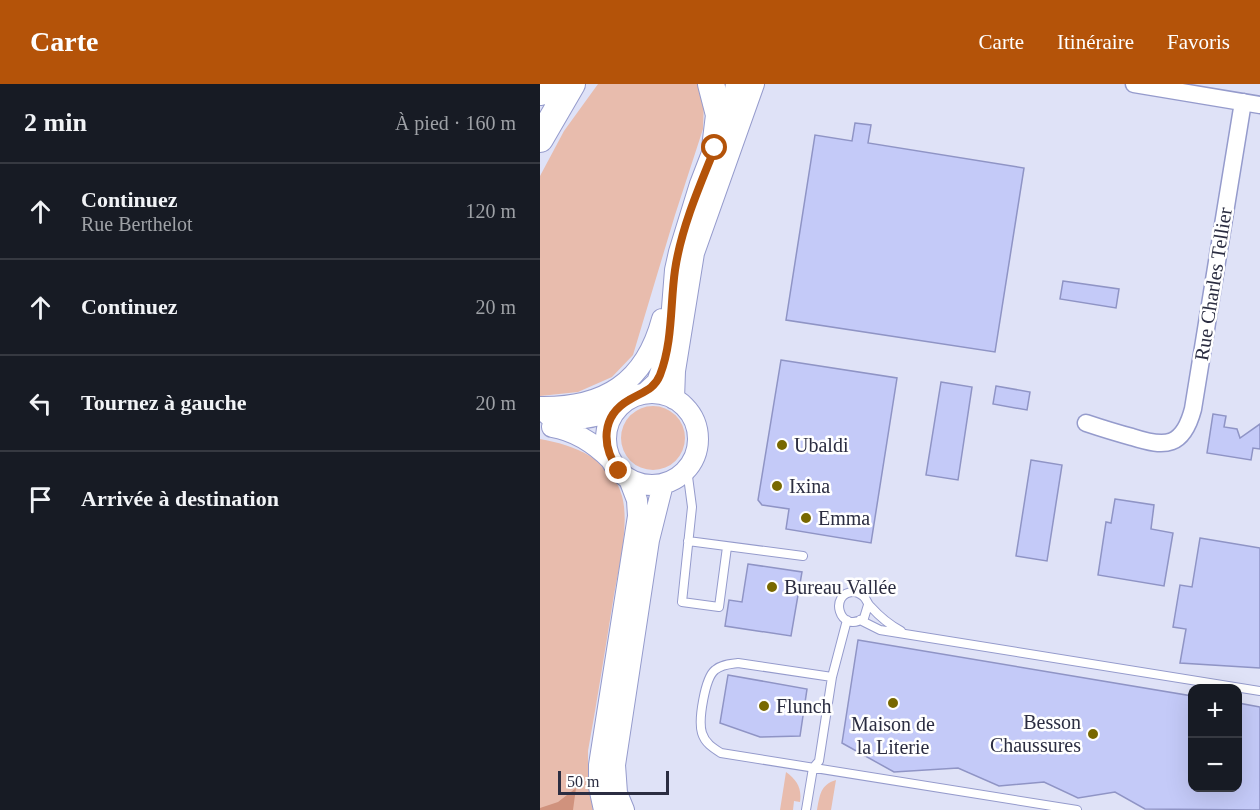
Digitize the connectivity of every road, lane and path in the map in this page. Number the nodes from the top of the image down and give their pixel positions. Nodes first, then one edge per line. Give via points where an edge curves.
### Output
1 (545, 84) edge
2 (572, 84) edge
3 (583, 84) edge
4 (711, 84) edge
5 (736, 84) edge
6 (754, 84) edge
7 (1134, 84) edge
8 (540, 92) edge
9 (1243, 102) junction
10 (1260, 105) edge
11 (542, 134) edge
12 (715, 148) junction
13 (675, 270) junction
14 (644, 394) junction
15 (674, 399) junction
16 (620, 406) junction
17 (540, 407) edge
18 (540, 413) edge
19 (1086, 423) dead end
20 (540, 425) edge
21 (611, 460) junction
22 (687, 469) junction
23 (629, 479) junction
24 (663, 484) junction
25 (688, 541) junction
26 (727, 547) junction
27 (803, 556) dead end
28 (868, 605) junction
29 (847, 620) junction
30 (860, 620) junction
31 (904, 633) junction
32 (832, 676) junction
33 (1260, 691) edge
34 (813, 768) junction
35 (604, 810) edge
36 (624, 810) edge
37 (806, 810) edge
38 (1077, 810) edge

1 - 8 main road
2 - 11 main road
3 - 11 main road
4 - 12 main road via 719,115
5 - 12 street
6 - 15 street via 694,253
7 - 9 street
9 - 10 street
9 - 19 street, Rue Charles Tellier via 1189,425 1179,437 1154,444
12 - 13 street via 697,193
13 - 14 street via 663,365 657,382
13 - 17 street via 659,333 640,369 597,399 566,407
14 - 15 street
14 - 16 street
15 - 22 street via 684,406 696,426 695,456
16 - 18 street via 582,420
16 - 21 street via 607,432
20 - 21 street via 575,433
21 - 23 street
22 - 24 street
22 - 25 lane via 693,507
23 - 24 street
23 - 35 street via 638,516 599,765
24 - 36 street via 649,540 615,765 617,793
25 - 26 lane
25 - 26 lane via 682,602 719,606
26 - 27 lane
28 - 29 lane via 864,596 854,592 845,595 839,608
28 - 30 lane via 867,614
28 - 31 lane
29 - 30 lane
29 - 32 lane
30 - 31 lane via 880,630
31 - 33 lane
32 - 34 lane via 819,761
32 - 34 lane via 738,663 715,670 708,680 700,720 708,744 722,753
34 - 37 lane
34 - 38 lane

